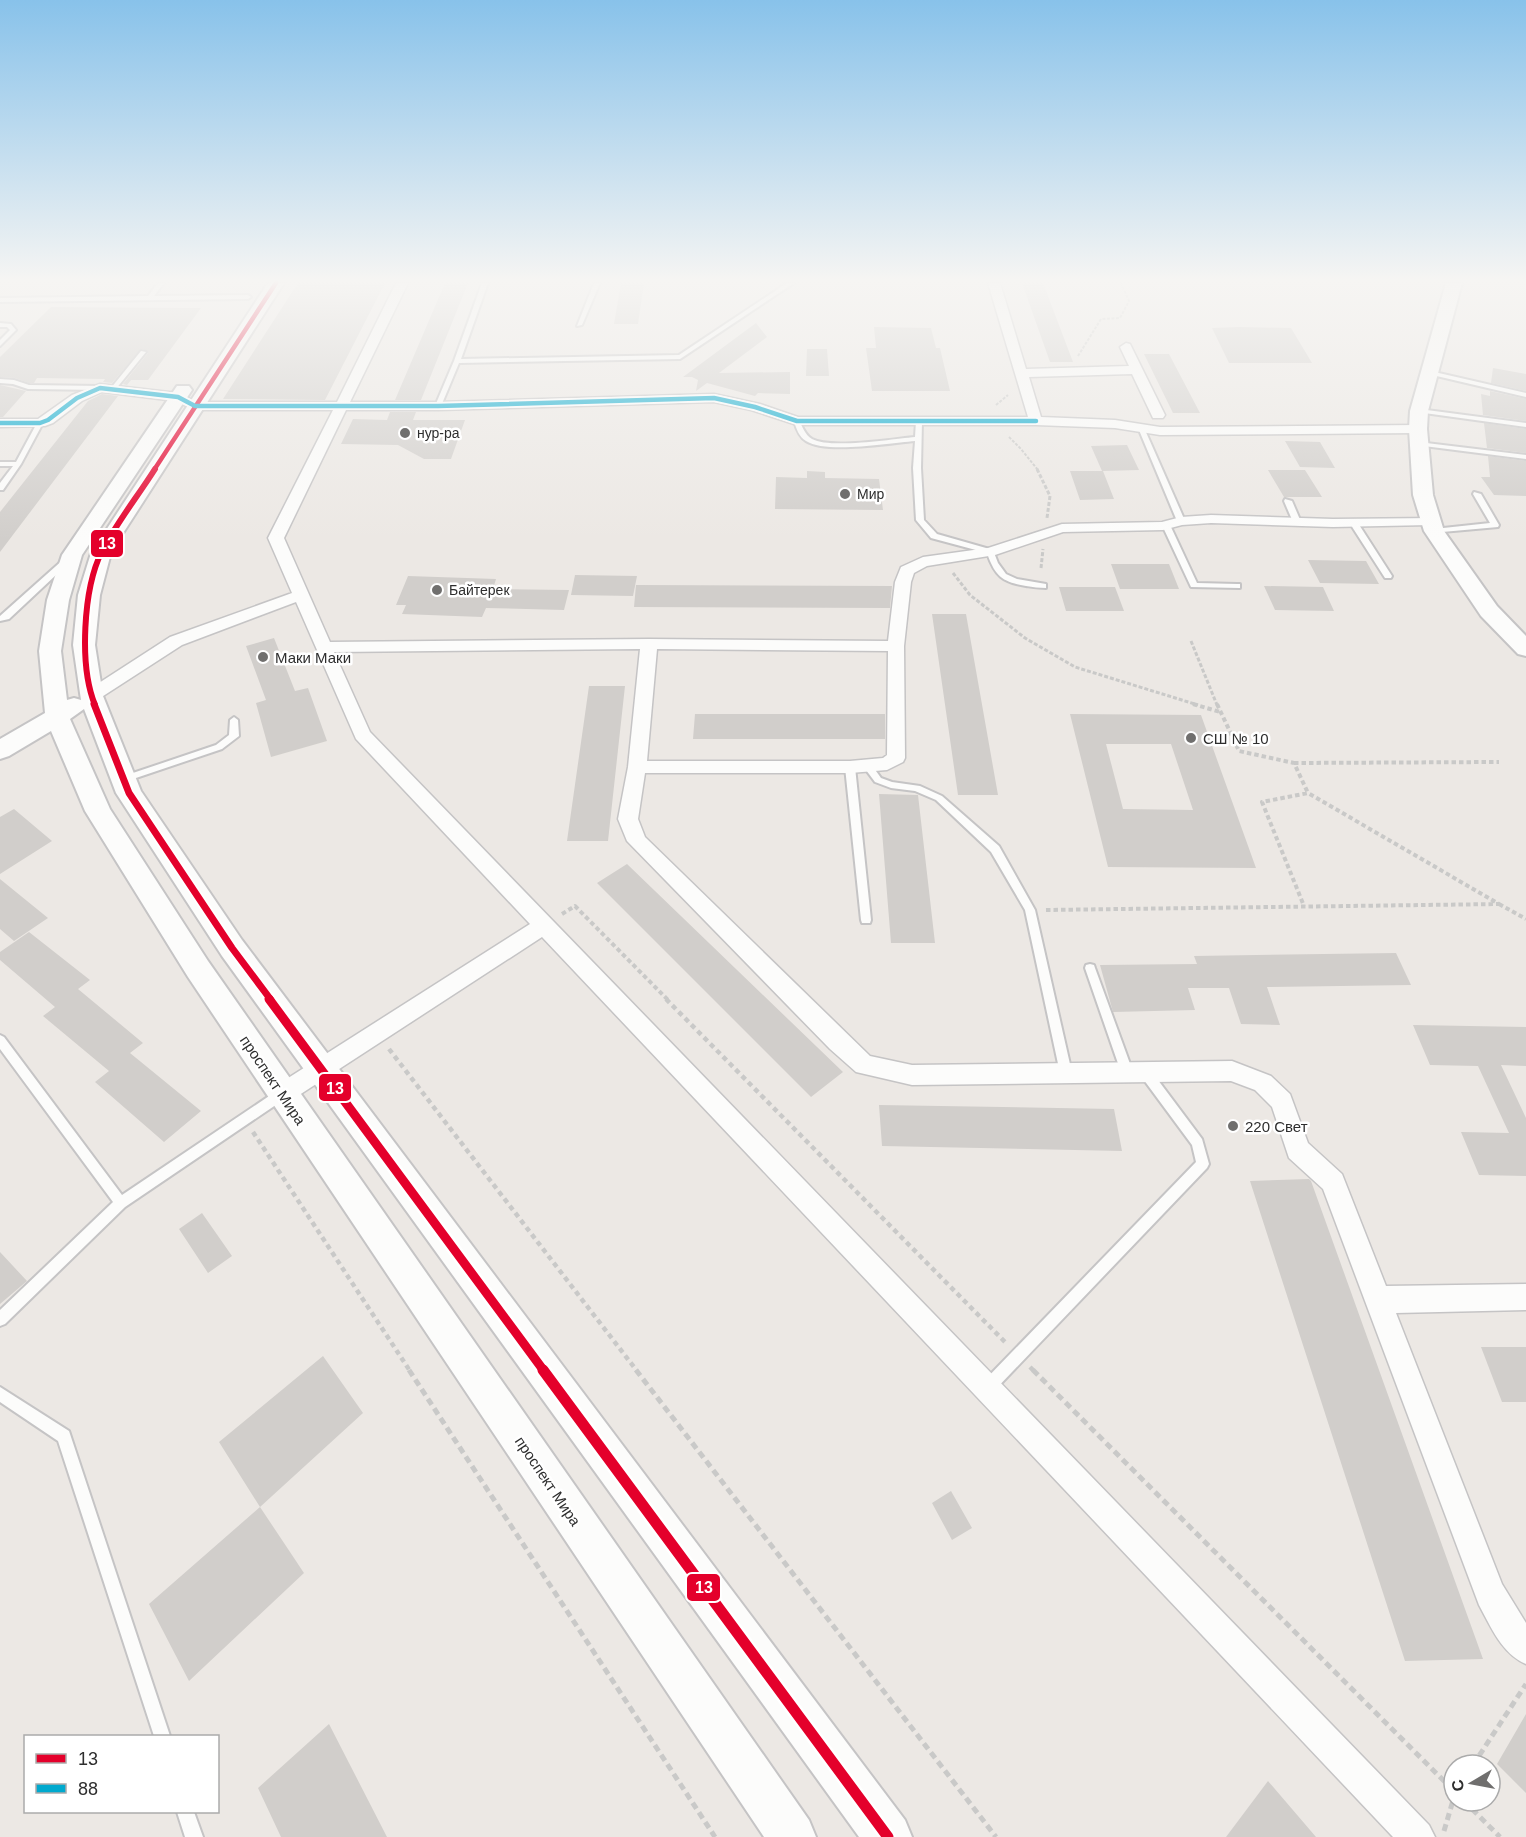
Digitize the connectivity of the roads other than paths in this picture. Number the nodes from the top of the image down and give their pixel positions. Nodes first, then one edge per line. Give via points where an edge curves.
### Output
1 (125, 369) edge
2 (206, 369) edge
3 (211, 369) edge
4 (360, 369) edge
5 (454, 369) edge
6 (1021, 369) edge
7 (1431, 369) edge
8 (1137, 370) joint
9 (1022, 373) junction
10 (1430, 373) junction
11 (0, 381) edge
12 (106, 388) junction
13 (1526, 395) edge
14 (187, 401) junction
15 (342, 406) junction
16 (438, 406) junction
17 (1158, 415) dead end
18 (797, 421) junction
19 (919, 421) junction
20 (1036, 421) junction
21 (0, 423) edge
22 (40, 423) junction
23 (1526, 425) edge
24 (1418, 428) junction
25 (1142, 430) junction
26 (917, 439) junction
27 (1526, 457) edge
28 (0, 464) edge
29 (18, 464) junction
30 (0, 488) edge
31 (1477, 494) dead end
32 (1288, 501) dead end
33 (1297, 522) junction
34 (1353, 522) junction
35 (1174, 523) junction
36 (1432, 526) junction
37 (990, 552) junction
38 (72, 555) junction
39 (1388, 576) dead end
40 (1043, 586) dead end
41 (1237, 586) dead end
42 (301, 595) junction
43 (0, 620) edge
44 (649, 644) junction
45 (896, 646) junction
46 (323, 647) junction
47 (1526, 649) edge
48 (91, 696) junction
49 (57, 716) junction
50 (234, 720) dead end
51 (0, 750) edge
52 (859, 767) junction
53 (638, 768) junction
54 (123, 779) junction
55 (866, 920) dead end
56 (544, 925) junction
57 (1090, 968) dead end
58 (0, 1041) edge
59 (321, 1069) junction
60 (1136, 1072) junction
61 (1066, 1073) junction
62 (282, 1094) junction
63 (121, 1203) junction
64 (1526, 1297) edge
65 (1378, 1300) junction
66 (0, 1319) edge
67 (987, 1388) junction
68 (0, 1394) edge
69 (1526, 1648) edge
70 (161, 1735) edge
71 (186, 1813) edge
72 (194, 1837) edge
73 (792, 1837) edge
74 (888, 1837) edge
75 (1417, 1837) edge

1 - 12 lane
2 - 14 main road, проспект Мира
3 - 14 main road, проспект Мира
4 - 15 street
5 - 16 lane
6 - 9 street
7 - 10 main road
8 - 9 street
8 - 17 street
9 - 20 street
10 - 13 lane
10 - 24 main road
11 - 12 lane via 28,387
12 - 14 street
12 - 22 street via 77,398
14 - 15 street
14 - 38 main road, проспект Мира
14 - 48 main road, проспект Мира via 101,553 89,595 84,645
15 - 16 street
15 - 42 street via 276,538
16 - 18 street via 714,398
18 - 19 street
18 - 26 lane via 808,440 816,443
19 - 20 street
19 - 26 lane
20 - 25 street via 1115,424
21 - 22 street
22 - 29 lane
23 - 24 lane
24 - 25 street
24 - 27 lane
24 - 36 main road via 1423,495
25 - 35 lane
26 - 37 lane via 920,520 934,536
28 - 29 lane
29 - 30 lane
31 - 36 lane via 1495,525
32 - 33 lane
33 - 34 street
33 - 35 street via 1211,519
34 - 36 street
34 - 39 lane
35 - 37 street via 1062,528
35 - 41 lane via 1194,585
36 - 47 main road via 1489,611
37 - 40 lane via 995,570 1005,579
37 - 45 street via 923,562 907,570
38 - 43 lane
38 - 49 main road, проспект Мира via 58,600 50,651
42 - 46 street
42 - 48 street via 176,641
44 - 45 street
44 - 46 street
44 - 53 street
45 - 52 street via 896,758 887,764
46 - 56 street via 362,735
48 - 49 main road
48 - 54 main road, проспект Мира
49 - 51 main road
49 - 62 main road, проспект Мира via 98,811
50 - 54 lane via 234,736 219,747
52 - 53 street
52 - 55 lane
52 - 61 lane via 878,780 917,788 939,798 995,849 1030,910
53 - 61 street via 628,819 637,841 864,1065 912,1075
54 - 59 main road, проспект Мира via 129,794 232,948
56 - 59 street
56 - 67 street
57 - 60 lane
58 - 63 lane
59 - 62 street
59 - 74 main road, проспект Мира
60 - 61 street
60 - 65 street via 1232,1071 1263,1083 1282,1101 1298,1150 1333,1182
60 - 67 lane via 1198,1143 1203,1164
62 - 63 lane
62 - 73 main road, проспект Мира
63 - 66 lane
64 - 65 street
65 - 69 street via 1490,1594
67 - 75 street
68 - 70 lane via 64,1436
71 - 72 lane

